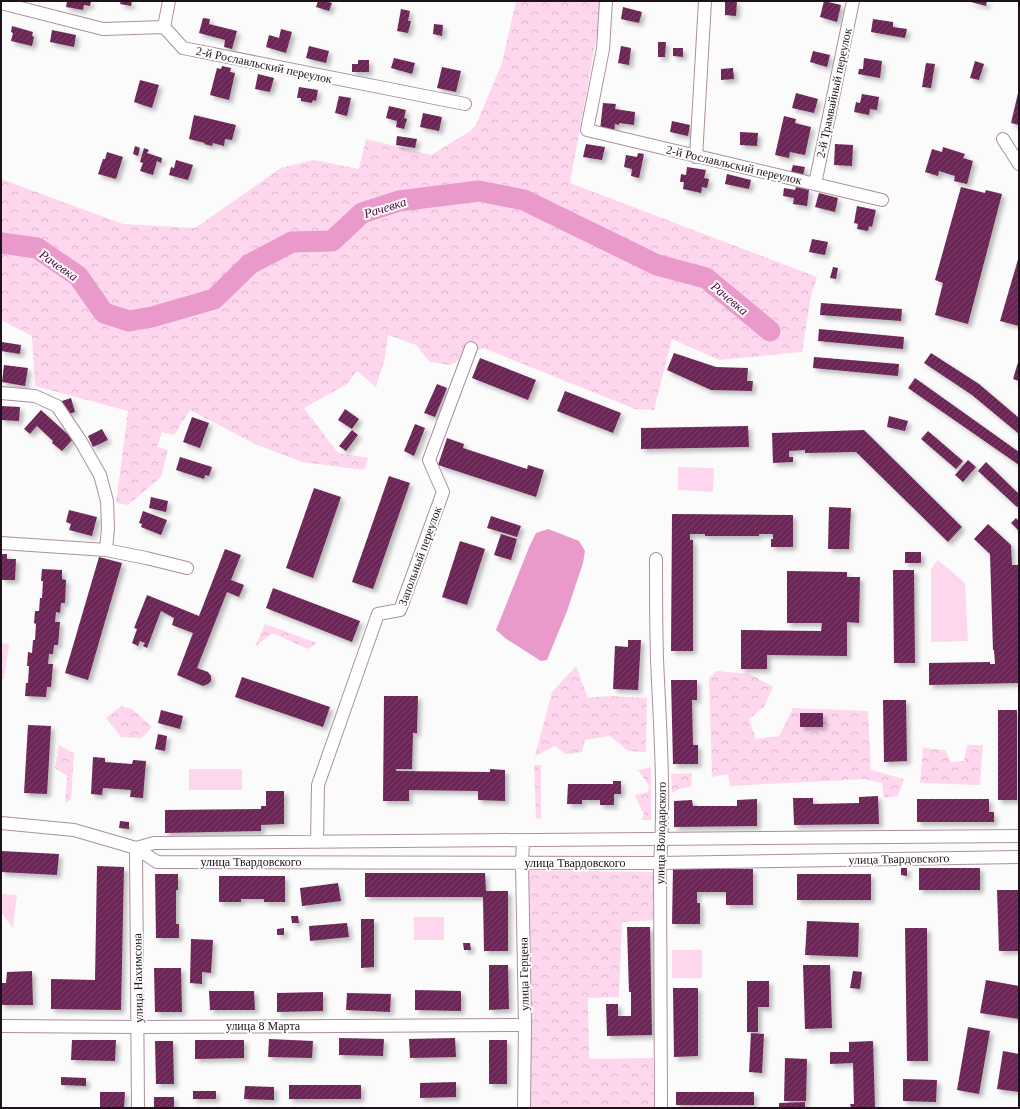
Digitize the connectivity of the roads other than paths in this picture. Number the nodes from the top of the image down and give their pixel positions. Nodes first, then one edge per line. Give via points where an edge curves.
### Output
1 (169, 1) edge
2 (606, 1) edge
3 (704, 1) edge
4 (853, 1) edge
5 (1, 3) edge
6 (164, 27) junction
7 (465, 104) dead end
8 (1003, 139) dead end
9 (696, 156) junction
10 (1019, 164) edge
11 (815, 184) junction
12 (882, 200) dead end
13 (471, 348) dead end
14 (1, 393) edge
15 (1, 543) edge
16 (106, 550) junction
17 (656, 559) dead end
18 (187, 568) dead end
19 (1, 823) edge
20 (1019, 836) edge
21 (888, 837) junction
22 (662, 838) junction
23 (523, 840) junction
24 (317, 842) junction
25 (136, 848) junction
26 (1019, 857) edge
27 (886, 859) junction
28 (522, 863) junction
29 (660, 863) junction
30 (525, 1025) junction
31 (1, 1026) edge
32 (138, 1027) junction
33 (138, 1108) edge
34 (524, 1108) edge
35 (661, 1108) edge

1 - 6 street
2 - 9 street, 2-й Рославльский переулок via 603,49 587,130
3 - 9 street
4 - 11 street, 2-й Трамвайный переулок
5 - 6 street via 102,29
6 - 7 street, 2-й Рославльский переулок via 183,48
8 - 10 street
9 - 11 street, 2-й Рославльский переулок
11 - 12 street, 2-й Рославльский переулок
13 - 24 street, Запольный переулок via 429,460 443,492 400,610 378,614 318,784
14 - 16 street via 36,396 57,406 80,440 100,475 107,501
15 - 16 street
16 - 18 street
17 - 22 street, улица Володарского
19 - 25 street, улица Твардовского via 74,830
20 - 21 street, улица Твардовского
21 - 22 street, улица Твардовского
21 - 27 street
22 - 23 street, улица Твардовского
22 - 29 street, улица Володарского
23 - 24 street, улица Твардовского
23 - 28 street, улица Герцена
24 - 25 street, улица Твардовского via 154,843
25 - 28 street, улица Твардовского via 157,862
25 - 32 street, улица Нахимсона
26 - 27 street, улица Твардовского
27 - 29 street, улица Твардовского
28 - 29 street, улица Твардовского
28 - 30 street, улица Герцена
29 - 35 street, улица Володарского
30 - 32 street, улица 8 Марта
30 - 34 street, улица Герцена
31 - 32 street, улица 8 Марта
32 - 33 street, улица Нахимсона

